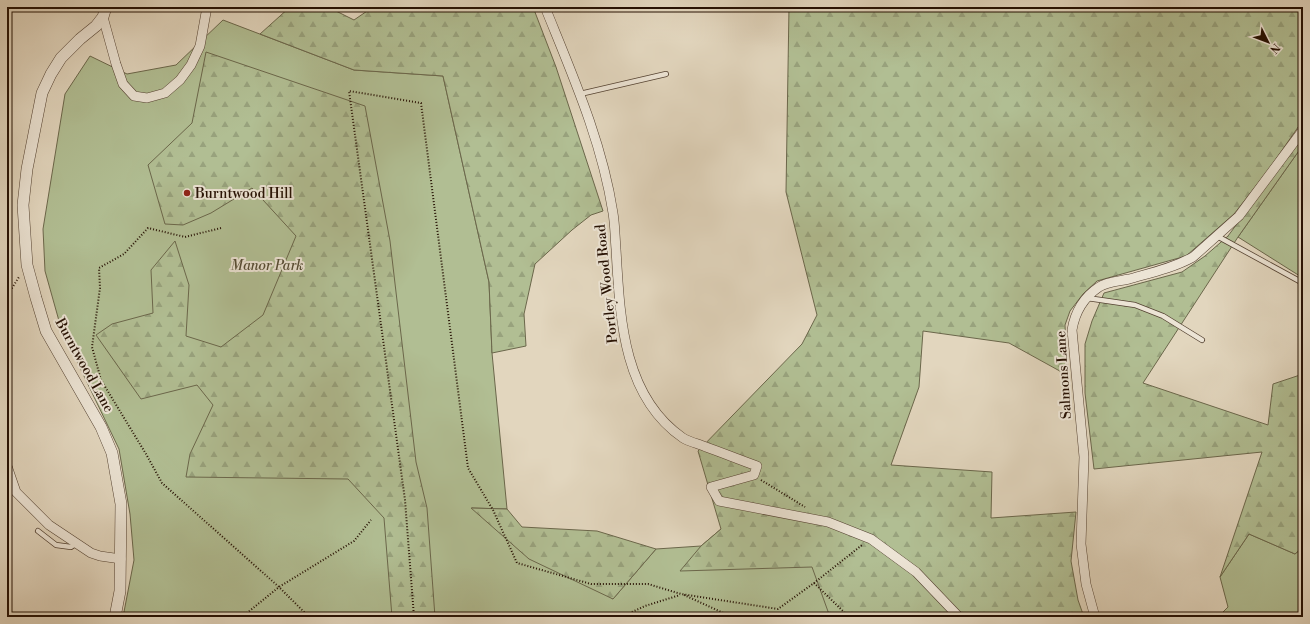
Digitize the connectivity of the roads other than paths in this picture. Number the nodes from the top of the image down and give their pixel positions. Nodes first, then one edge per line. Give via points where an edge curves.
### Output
1 (207, 7) edge
2 (545, 7) edge
3 (104, 12) edge
4 (666, 74) dead end
5 (580, 94) junction
6 (1303, 130) edge
7 (1217, 236) junction
8 (1303, 283) edge
9 (1087, 298) junction
10 (1202, 340) dead end
11 (7, 466) edge
12 (38, 532) dead end
13 (76, 543) junction
14 (121, 559) junction
15 (115, 617) edge
16 (959, 617) edge
17 (1095, 617) edge

1 - 3 street via 200,46 191,65 180,80 165,93 147,98 134,96 123,84
2 - 5 street, Portley Wood Road
3 - 14 street, Burntwood Lane via 96,26 61,58 42,93 23,205 27,264 46,331 102,427 112,453 122,504
4 - 5 lane
5 - 16 street, Portley Wood Road via 603,167 613,213 619,301 627,350 637,382 647,401 660,417 684,438 756,466 754,476 711,487 719,500 828,522 871,538 916,572
6 - 7 street, Salmons Lane via 1240,216
7 - 8 lane
7 - 9 street, Salmons Lane via 1184,262 1100,286
9 - 10 lane via 1135,305 1163,316
9 - 17 street, Salmons Lane via 1074,318 1072,330 1084,457 1081,544 1086,584
11 - 13 street via 16,492 49,525
12 - 13 lane via 56,545 71,547
13 - 14 street via 91,553
14 - 15 street, Burntwood Lane via 120,591

